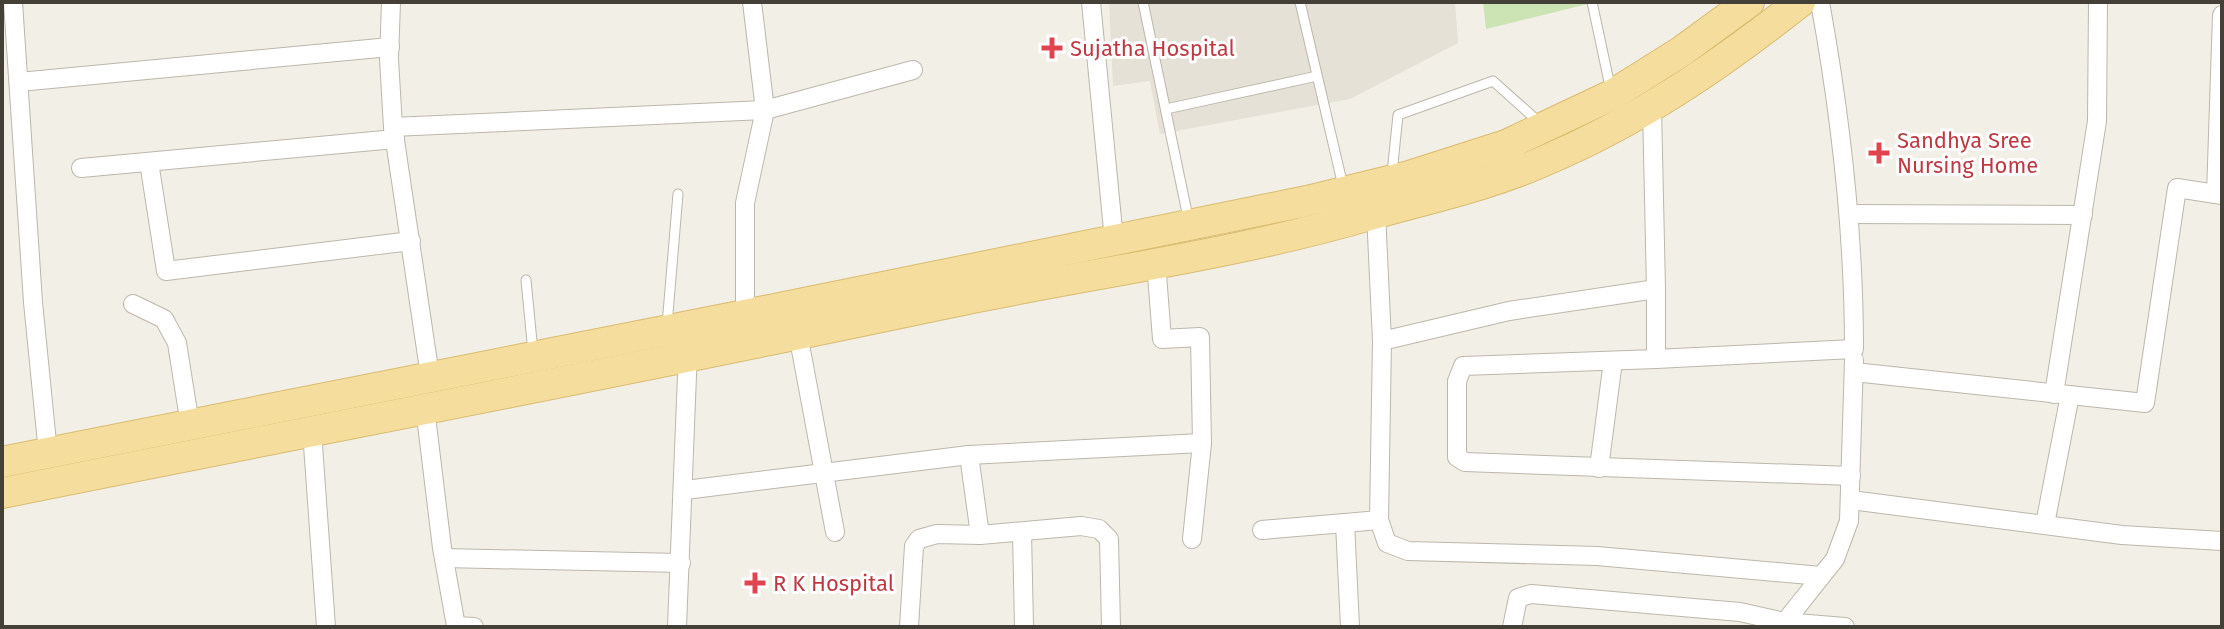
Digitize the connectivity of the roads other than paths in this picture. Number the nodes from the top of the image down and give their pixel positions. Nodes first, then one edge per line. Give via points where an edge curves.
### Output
1 (13, 2) edge
2 (391, 2) edge
3 (752, 2) edge
4 (1091, 2) edge
5 (1143, 2) edge
6 (1300, 2) edge
7 (1592, 2) edge
8 (1749, 2) edge
9 (1800, 2) edge
10 (1820, 2) edge
11 (2098, 2) edge
12 (2222, 15) edge
13 (390, 47) junction
14 (913, 70) dead end
15 (1317, 76) junction
16 (19, 82) junction
17 (1612, 95) junction
18 (1652, 108) junction
19 (1166, 109) junction
20 (765, 110) junction
21 (2220, 115) edge
22 (1546, 128) junction
23 (394, 133) junction
24 (149, 162) junction
25 (81, 168) dead end
26 (1391, 181) junction
27 (1344, 192) junction
28 (678, 194) dead end
29 (2219, 194) edge
30 (1376, 213) junction
31 (1851, 214) junction
32 (2083, 215) junction
33 (1190, 224) junction
34 (1114, 240) junction
35 (411, 241) junction
36 (1156, 262) junction
37 (526, 280) dead end
38 (1656, 289) junction
39 (133, 304) dead end
40 (745, 315) junction
41 (677, 326) junction
42 (798, 334) junction
43 (1382, 341) junction
44 (1854, 349) junction
45 (533, 355) junction
46 (688, 358) junction
47 (1656, 359) junction
48 (1613, 361) junction
49 (1854, 372) junction
50 (430, 376) junction
51 (2062, 394) junction
52 (425, 408) junction
53 (190, 425) junction
54 (312, 431) junction
55 (1202, 443) junction
56 (48, 453) junction
57 (969, 455) junction
58 (2, 462) edge
59 (1599, 468) junction
60 (827, 473) junction
61 (1851, 476) junction
62 (685, 490) junction
63 (2, 493) edge
64 (1851, 500) junction
65 (1379, 520) junction
66 (1345, 523) junction
67 (2045, 524) junction
68 (1262, 530) dead end
69 (835, 532) dead end
70 (1022, 532) junction
71 (980, 535) junction
72 (1192, 539) dead end
73 (2222, 541) edge
74 (444, 558) junction
75 (681, 563) junction
76 (1821, 576) junction
77 (1782, 624) edge
78 (326, 627) edge
79 (456, 627) edge
80 (474, 627) edge
81 (677, 627) edge
82 (909, 627) edge
83 (1024, 627) edge
84 (1111, 627) edge
85 (1350, 627) edge
86 (1512, 627) edge
87 (1845, 627) edge

1 - 16 street
2 - 13 street
3 - 20 street
4 - 34 street
5 - 19 lane
6 - 15 lane
7 - 17 lane
8 - 17 main road
9 - 18 main road
10 - 31 street
11 - 32 street via 2097,121
12 - 21 street
13 - 16 street
13 - 23 street
14 - 20 street
15 - 19 lane
15 - 27 lane
16 - 56 street
17 - 22 main road
18 - 30 main road via 1540,163
18 - 38 street
19 - 33 lane
20 - 23 street
20 - 40 street via 745,203
21 - 29 street
22 - 26 main road via 1451,165
22 - 26 lane via 1493,81 1398,115
23 - 24 street
23 - 35 street
24 - 25 street
24 - 35 street via 166,271
26 - 27 main road
27 - 33 main road
28 - 41 lane
29 - 51 street via 2177,188 2145,403
30 - 36 main road via 1266,242
30 - 43 street
31 - 32 street
31 - 44 street
32 - 51 street
33 - 34 main road
34 - 40 main road
35 - 50 street
36 - 42 main road
36 - 55 street via 1162,339 1200,337
37 - 45 lane
38 - 43 street via 1509,311
38 - 47 street
39 - 53 street via 164,319 177,343
40 - 41 main road
41 - 45 main road
41 - 46 street
42 - 46 main road
42 - 60 street
43 - 65 street
44 - 47 street
44 - 49 street
45 - 50 main road
46 - 52 main road
46 - 62 street
47 - 48 street
48 - 59 street
48 - 59 street via 1468,364 1460,369 1457,381 1455,445 1460,461
49 - 51 street
49 - 61 street
50 - 53 main road
51 - 67 street
52 - 54 main road
52 - 74 street
53 - 56 main road
54 - 63 main road
54 - 78 street
55 - 57 street
55 - 72 street
56 - 58 main road
57 - 60 street
57 - 71 street
59 - 61 street
60 - 62 street
60 - 69 street
61 - 64 street
62 - 75 street
64 - 67 street
64 - 76 street via 1843,543
65 - 66 street
65 - 76 street via 1387,543 1408,551 1597,556
66 - 68 street
66 - 85 street
67 - 73 street
70 - 71 street
70 - 83 street
70 - 84 street via 1081,526 1105,534 1110,547
71 - 82 street via 919,539 914,546
74 - 75 street
74 - 79 street
75 - 81 street
76 - 77 street
77 - 86 street via 1740,612 1531,594 1518,598
77 - 87 street
79 - 80 street

